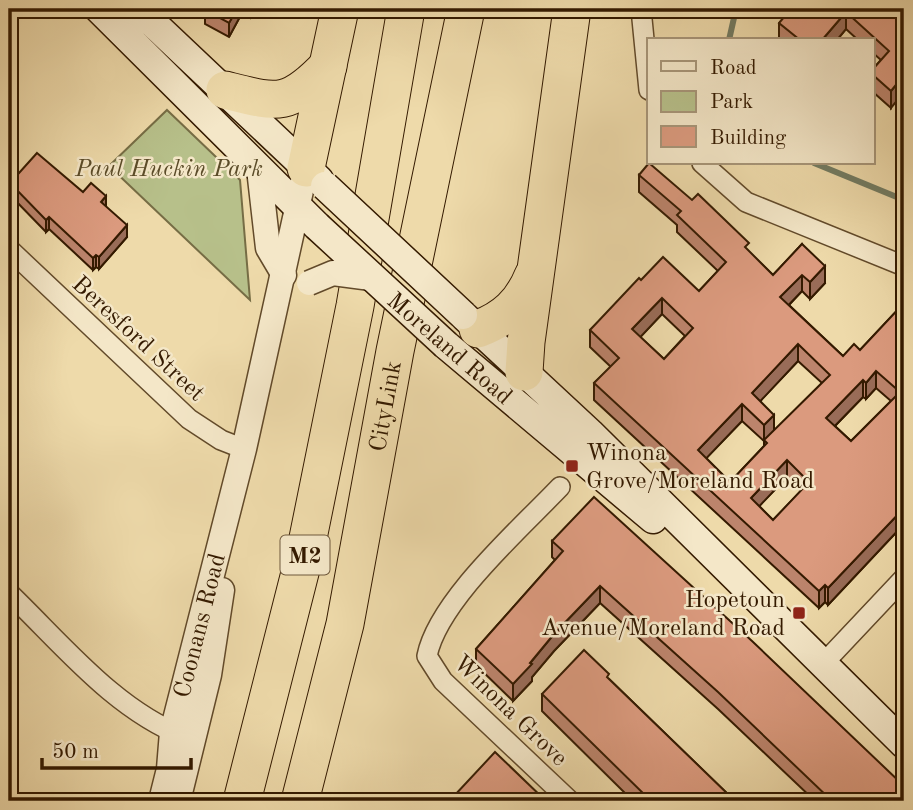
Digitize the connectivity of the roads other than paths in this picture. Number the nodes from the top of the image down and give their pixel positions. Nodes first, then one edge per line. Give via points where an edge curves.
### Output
1 (99, 9) edge
2 (138, 9) edge
3 (340, 9) edge
4 (406, 9) edge
5 (466, 9) edge
6 (572, 9) edge
7 (641, 9) edge
8 (328, 66) junction
9 (647, 70) edge
10 (225, 90) junction
11 (703, 164) edge
12 (259, 169) junction
13 (316, 177) junction
14 (308, 218) junction
15 (540, 241) junction
16 (9, 249) edge
17 (904, 266) edge
18 (284, 275) junction
19 (371, 278) junction
20 (276, 310) junction
21 (460, 330) junction
22 (524, 372) junction
23 (244, 449) junction
24 (560, 487) dead end
25 (904, 578) edge
26 (9, 593) edge
27 (822, 665) junction
28 (183, 736) junction
29 (904, 744) edge
30 (161, 801) edge
31 (178, 801) edge
32 (242, 801) edge
33 (300, 801) edge
34 (570, 801) edge

1 - 12 main road, Moreland Road
2 - 10 main road, Moreland Road
3 - 8 highway
4 - 32 highway, CityLink / M2 via 355,306 306,553
5 - 33 highway, CityLink / M2 via 395,351 345,624
6 - 15 highway
7 - 9 street
8 - 10 highway via 312,83 282,100
8 - 13 highway
10 - 13 main road, Moreland Road
11 - 17 street via 746,202
12 - 14 main road, Moreland Road
12 - 18 street via 268,248
13 - 14 street, Coonans Road
13 - 21 main road, Moreland Road, bridge
14 - 18 street, Coonans Road
14 - 19 main road, Moreland Road, bridge
15 - 21 highway via 533,277 514,308
15 - 22 highway
16 - 23 street, Beresford Street via 189,419
18 - 20 street, Coonans Road
19 - 20 street, bridge via 333,274 309,283
19 - 21 main road, Moreland Road, bridge via 412,317
20 - 23 street, Coonans Road
21 - 22 main road, Moreland Road
21 - 27 main road, Moreland Road via 498,392 606,478
22 - 27 main road, Moreland Road via 684,524
23 - 28 street, Coonans Road via 209,675
24 - 34 street, Winona Grove via 450,604 428,656 443,681
25 - 27 street
26 - 28 street via 133,711
27 - 29 main road, Moreland Road
28 - 30 street, Coonans Road
28 - 31 street, Coonans Road

